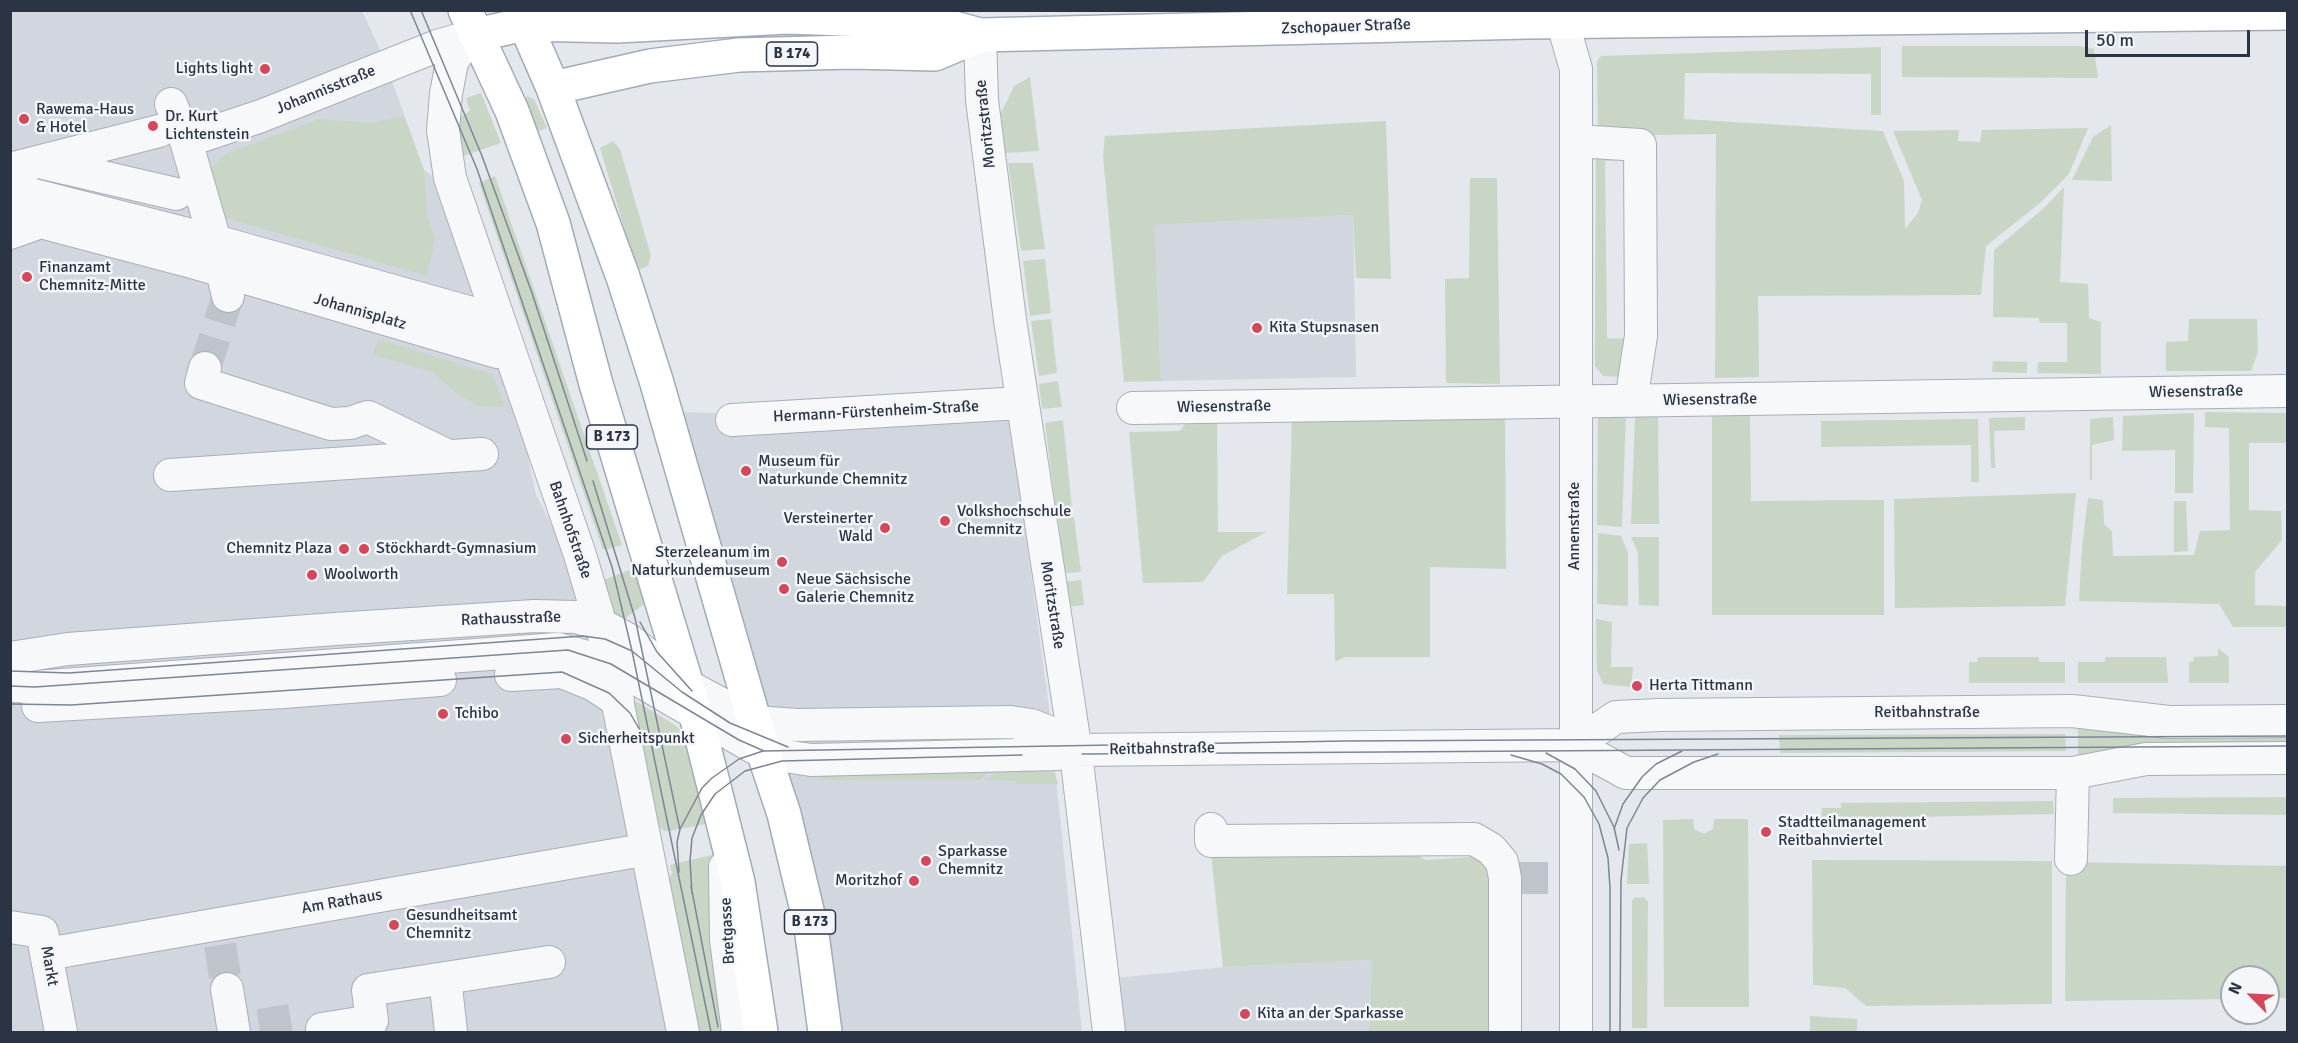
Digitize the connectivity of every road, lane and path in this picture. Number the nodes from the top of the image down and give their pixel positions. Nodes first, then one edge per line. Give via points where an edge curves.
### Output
1 (2288, 13) edge
2 (1561, 16) edge
3 (522, 17) edge
4 (469, 28) edge
5 (980, 35) junction
6 (513, 61) junction
7 (553, 88) junction
8 (512, 111) junction
9 (172, 126) junction
10 (1576, 141) junction
11 (25, 186) edge
12 (176, 194) dead end
13 (10, 233) edge
14 (216, 241) junction
15 (226, 284) junction
16 (486, 317) dead end
17 (497, 352) dead end
18 (205, 368) tunnel mouth
19 (2288, 391) edge
20 (1630, 401) junction
21 (1576, 402) junction
22 (1021, 403) junction
23 (1133, 408) dead end
24 (732, 420) dead end
25 (482, 454) dead end
26 (447, 456) junction
27 (170, 475) dead end
28 (600, 624) junction
29 (10, 658) edge
30 (611, 664) junction
31 (10, 670) edge
32 (10, 686) edge
33 (691, 700) junction
34 (618, 701) junction
35 (10, 702) edge
36 (2288, 721) edge
37 (759, 736) junction
38 (1575, 745) junction
39 (1075, 750) junction
40 (2288, 758) edge
41 (2073, 773) junction
42 (1211, 829) dead end
43 (725, 830) junction
44 (636, 851) dead end
45 (2071, 859) dead end
46 (10, 927) edge
47 (46, 954) junction
48 (549, 962) dead end
49 (445, 978) junction
50 (227, 989) tunnel mouth
51 (242, 1029) edge
52 (61, 1032) edge
53 (323, 1032) tunnel mouth
54 (451, 1032) edge
55 (683, 1032) edge
56 (738, 1032) edge
57 (761, 1032) edge
58 (825, 1032) edge
59 (1109, 1032) edge
60 (1505, 1032) edge
61 (1576, 1032) edge

1 - 2 main road, Zschopauer Straße / B 174
2 - 5 main road, Zschopauer Straße / B 174
2 - 10 street, Annenstraße via 1576,69
3 - 4 main road, Zschopauer Straße
3 - 5 main road, Zschopauer Straße / B 174 via 617,26 787,17 856,19 932,22
3 - 6 main road
3 - 7 main road, B 173
4 - 6 main road
4 - 8 main road, B 173
4 - 9 street, Johannisstraße via 436,46 261,116
4 - 28 street, Bahnhofstraße via 452,62 446,94 443,130 450,178 580,555
5 - 7 main road, Zschopauer Straße / B 174 via 934,54 739,56 650,66
5 - 22 street, Moritzstraße via 982,100
6 - 7 main road
6 - 8 main road
7 - 37 main road, B 173 via 656,380
8 - 33 main road, B 173 via 553,223 596,384
9 - 11 street
9 - 14 street
10 - 20 street via 1640,145 1641,336
10 - 21 street, Annenstraße
11 - 12 street
11 - 13 street
11 - 14 street, Johannisplatz
11 - 15 street, Johannisplatz
14 - 15 street
14 - 16 street, Johannisplatz
15 - 17 street, Johannisplatz
18 - 26 street via 201,383 331,424 368,417
19 - 20 street, Wiesenstraße
20 - 21 street, Wiesenstraße
21 - 23 street, Wiesenstraße
21 - 38 street, Annenstraße
22 - 24 street, Hermann-Fürstenheim-Straße
22 - 39 street, Moritzstraße
25 - 26 street
26 - 27 street
28 - 29 street, Rathausstraße via 576,617 534,616 68,649
28 - 30 street, Bahnhofstraße
28 - 31 street, Rathausstraße via 534,639 69,673
28 - 33 street via 629,640
30 - 32 street, Rathausstraße via 558,649
30 - 33 street, Rathausstraße
30 - 34 street, Bahnhofstraße
33 - 37 street
33 - 43 main road, B 173
34 - 35 street via 594,685 562,672 71,705 27,706
34 - 55 street, Bahnhofstraße
36 - 38 street, Reitbahnstraße via 2169,722 2072,711 1616,717
37 - 39 street via 797,725 1010,722 1049,732
37 - 58 main road, B 173 via 784,814 811,927
38 - 39 street, Reitbahnstraße
38 - 41 street, Reitbahnstraße via 1626,773
38 - 61 street, Annenstraße via 1562,878
39 - 59 street, Moritzstraße
40 - 41 street, Reitbahnstraße via 2146,759
41 - 45 street
42 - 60 street via 1211,841 1474,839 1491,849 1502,862 1505,878
43 - 56 street, Bretgasse via 726,940
43 - 57 main road, B 173 via 738,882
44 - 47 street, Am Rathaus via 219,935
46 - 47 street, Markt via 42,932
47 - 52 street, Markt
48 - 49 street
49 - 53 street via 368,990 372,1021 322,1029
49 - 54 street
50 - 51 street

